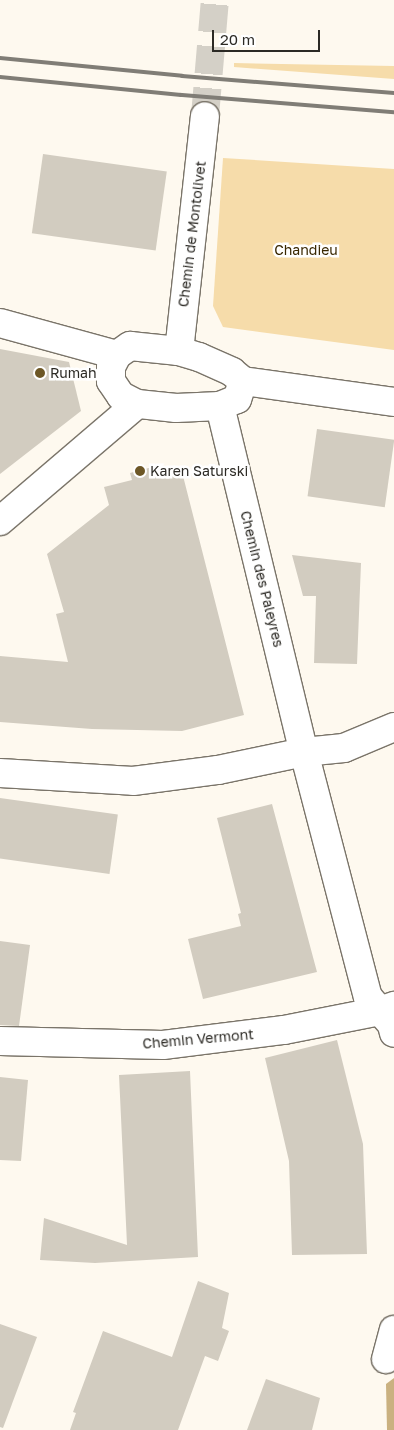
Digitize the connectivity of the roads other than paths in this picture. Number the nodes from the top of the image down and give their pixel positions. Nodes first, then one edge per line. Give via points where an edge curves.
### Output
1 (205, 116) tunnel mouth
2 (0, 324) edge
3 (178, 351) junction
4 (117, 355) junction
5 (243, 381) junction
6 (394, 402) edge
7 (137, 404) junction
8 (220, 406) junction
9 (0, 521) edge
10 (394, 727) edge
11 (304, 752) junction
12 (0, 773) edge
13 (389, 1017) edge
14 (0, 1041) edge
15 (394, 1330) edge
16 (386, 1359) dead end

1 - 3 street, Chemin de Montolivet
2 - 4 street
3 - 4 street via 130,346
3 - 5 street via 232,372
4 - 7 street via 111,367 111,381 120,396
5 - 6 street
5 - 8 street via 237,398
7 - 8 street via 176,408
7 - 9 street
8 - 11 street, Chemin des Paleyres
10 - 11 street via 344,748
11 - 12 street via 218,770 133,781
11 - 13 street, Chemin des Paleyres via 368,997
13 - 14 street, Chemin Vermont via 163,1044
15 - 16 street

